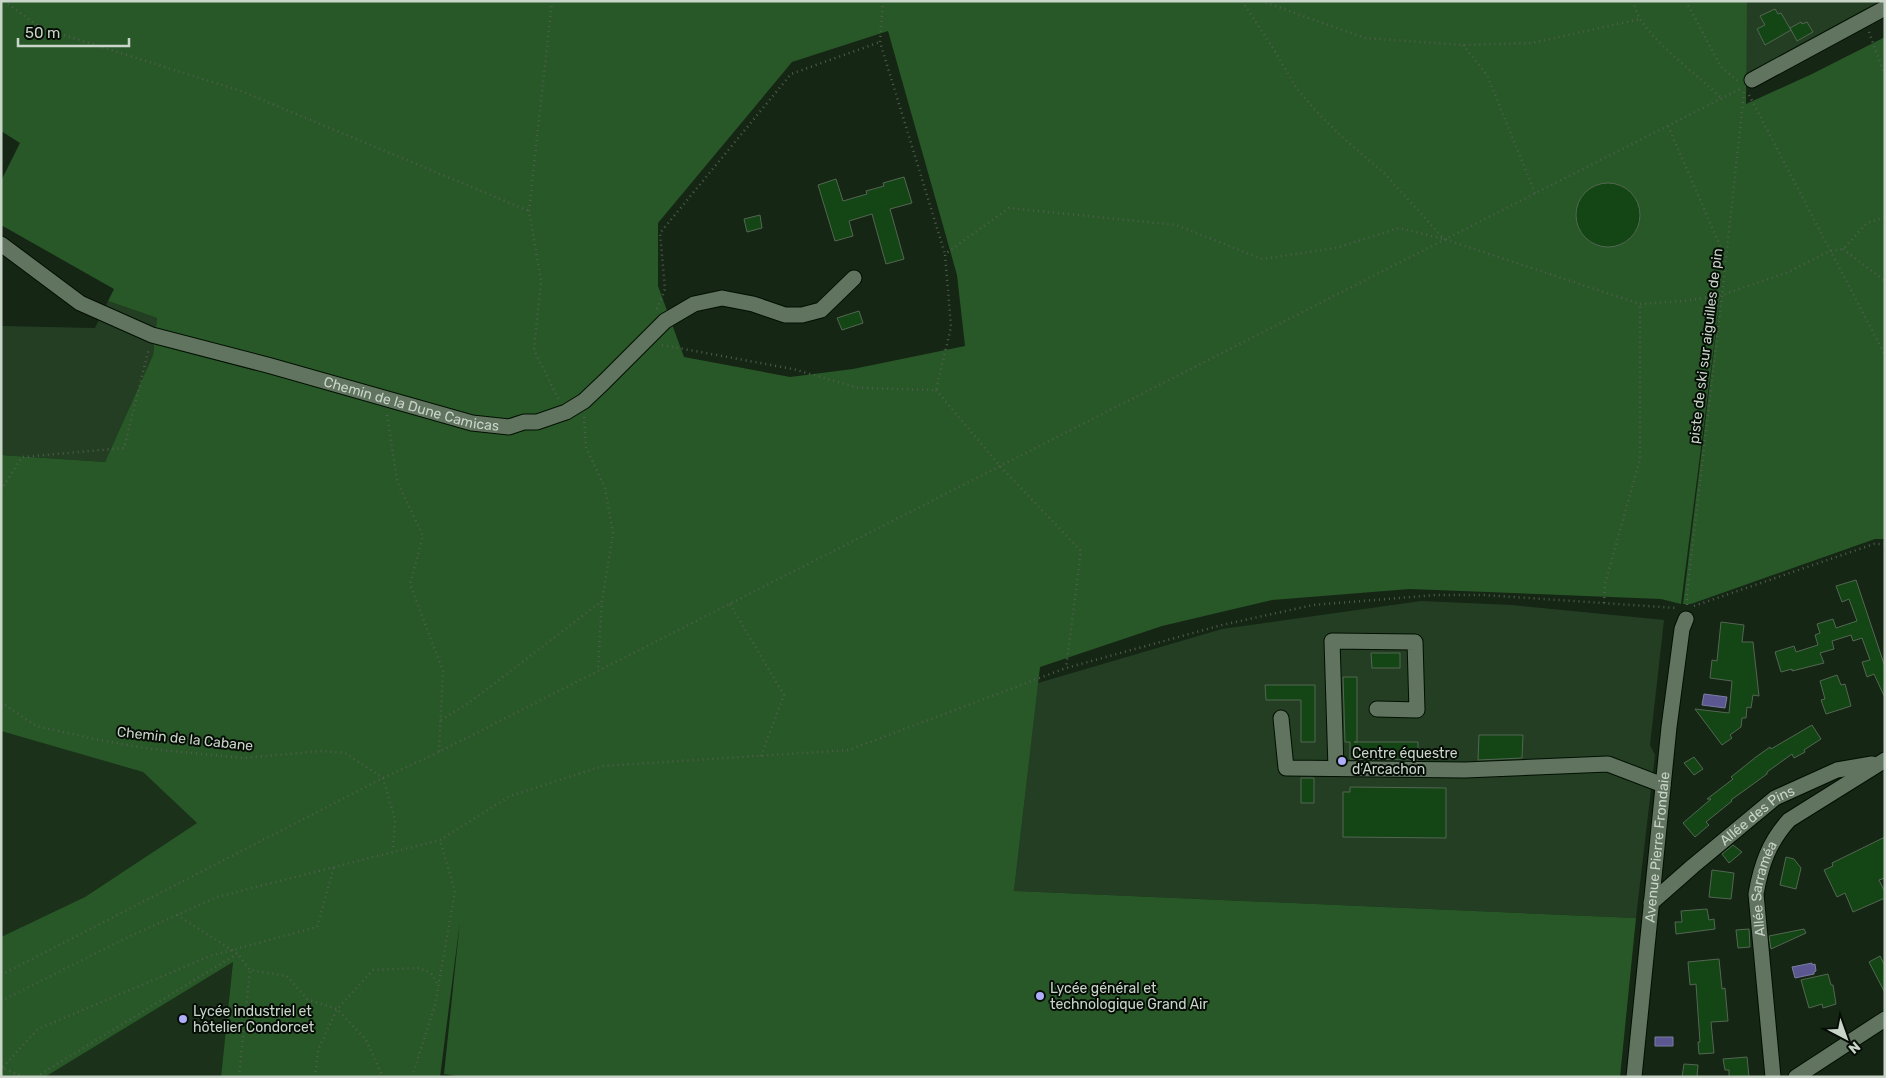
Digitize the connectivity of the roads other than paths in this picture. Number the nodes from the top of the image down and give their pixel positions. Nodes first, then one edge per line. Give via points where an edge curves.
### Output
1 (1885, 8) edge
2 (1748, 83) road end
3 (1, 244) edge
4 (854, 278) dead end
5 (1684, 612) road end
6 (1377, 709) dead end
7 (1281, 718) dead end
8 (1882, 761) edge
9 (1336, 768) junction
10 (1663, 784) junction
11 (1651, 903) junction
12 (1885, 1019) edge
13 (1634, 1077) edge
14 (1773, 1077) edge
15 (1796, 1077) edge

1 - 2 street
3 - 4 street, Chemin de la Dune Camicas via 80,303 152,335 472,423 509,427 566,412 584,401 665,321 694,304 722,298 786,315 802,315 821,310
5 - 10 street, Avenue Pierre Frondaie
6 - 9 street via 1417,710 1415,642 1332,641
7 - 9 street via 1286,768
8 - 11 street, Allée des Pins via 1837,770 1775,798
8 - 14 street, Allée Sarraméa via 1789,820 1774,839 1760,869 1756,894
9 - 10 street via 1465,770 1608,764
10 - 11 street, Avenue Pierre Frondaie
11 - 13 street, Avenue Pierre Frondaie
12 - 15 street

